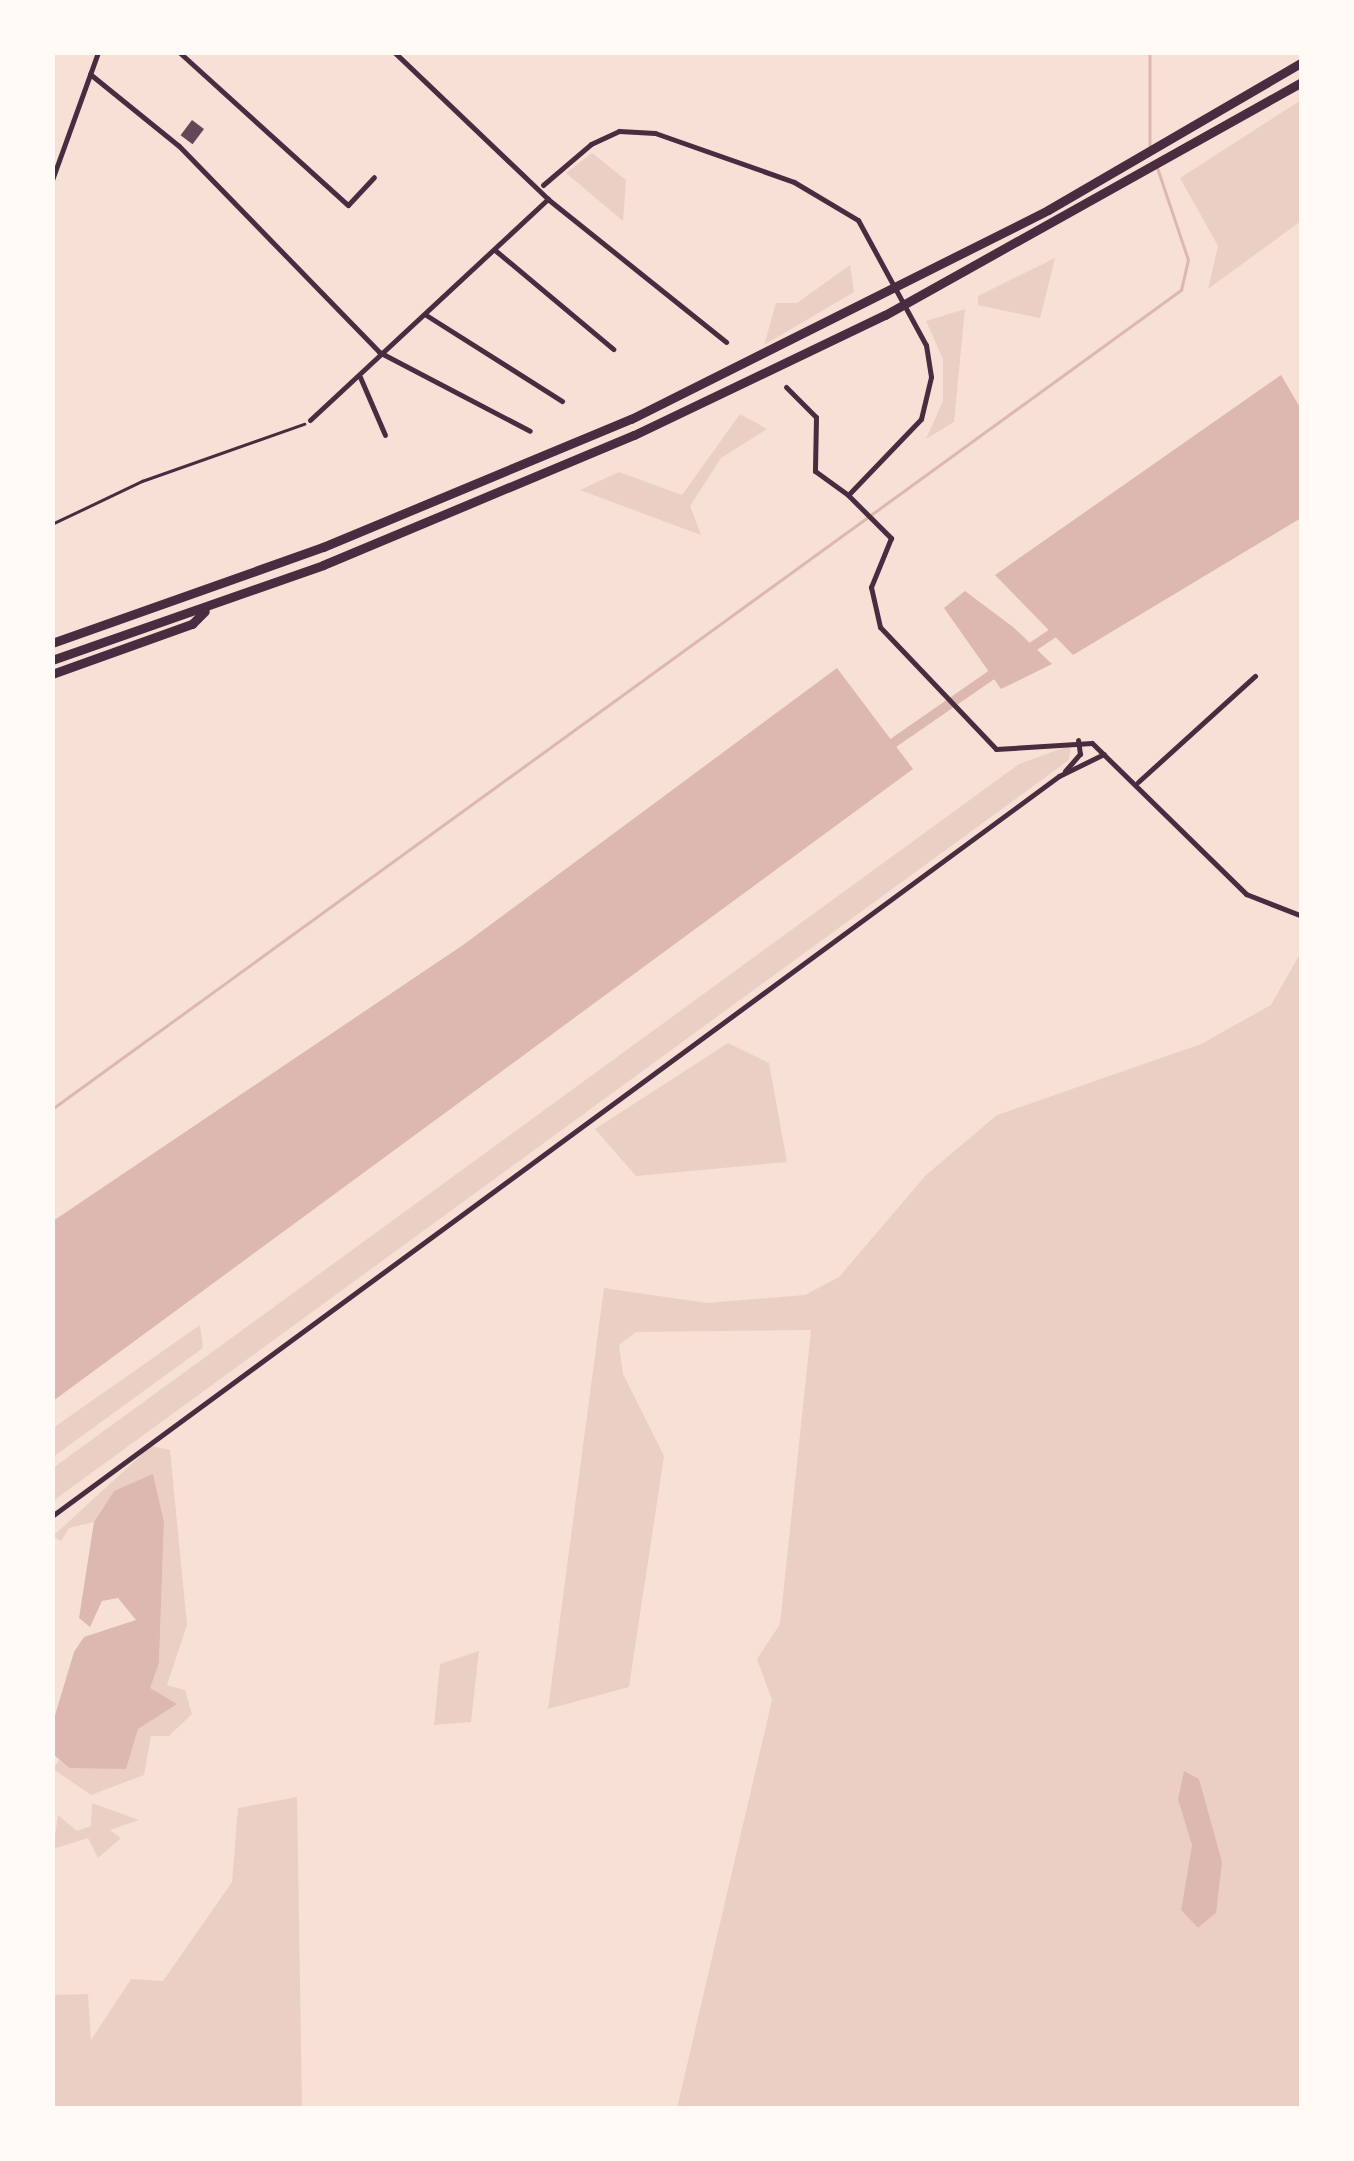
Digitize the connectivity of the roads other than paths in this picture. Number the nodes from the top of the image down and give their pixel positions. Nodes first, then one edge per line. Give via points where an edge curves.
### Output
1 (98, 52) edge
2 (179, 52) edge
3 (395, 53) edge
4 (1302, 62) edge
5 (90, 74) junction
6 (1302, 82) edge
7 (374, 177) dead end
8 (52, 180) edge
9 (543, 185) junction
10 (548, 199) junction
11 (496, 251) junction
12 (426, 315) junction
13 (726, 342) dead end
14 (612, 349) dead end
15 (389, 351) junction
16 (360, 377) junction
17 (786, 386) dead end
18 (562, 401) dead end
19 (310, 420) road end
20 (530, 432) dead end
21 (385, 434) dead end
22 (848, 495) junction
23 (209, 607) junction
24 (52, 643) edge
25 (52, 660) edge
26 (52, 674) edge
27 (1255, 676) dead end
28 (1078, 739) junction
29 (1104, 754) junction
30 (1059, 776) junction
31 (1138, 782) junction
32 (1302, 916) edge
33 (52, 1516) edge

1 - 5 street
2 - 7 street via 348,205
3 - 9 street
4 - 24 highway via 1135,160 632,419 323,546
5 - 8 street
5 - 15 street via 178,146 379,352
6 - 23 highway via 1145,176 634,434
9 - 10 street
9 - 22 street via 591,144 619,132 655,133 828,198 879,249 926,345 932,398 922,419
10 - 11 street
10 - 13 street
11 - 12 street
11 - 14 street
12 - 15 street
12 - 18 street
15 - 16 street
15 - 20 street
16 - 19 street
16 - 21 street
17 - 22 street via 816,417 815,471
22 - 28 street via 879,518 892,548 870,608 958,715 996,750
23 - 25 highway
23 - 26 highway via 192,624
27 - 31 street
28 - 29 street
28 - 30 street via 1080,754
29 - 30 street
29 - 31 street
30 - 33 street
31 - 32 street via 1246,894

